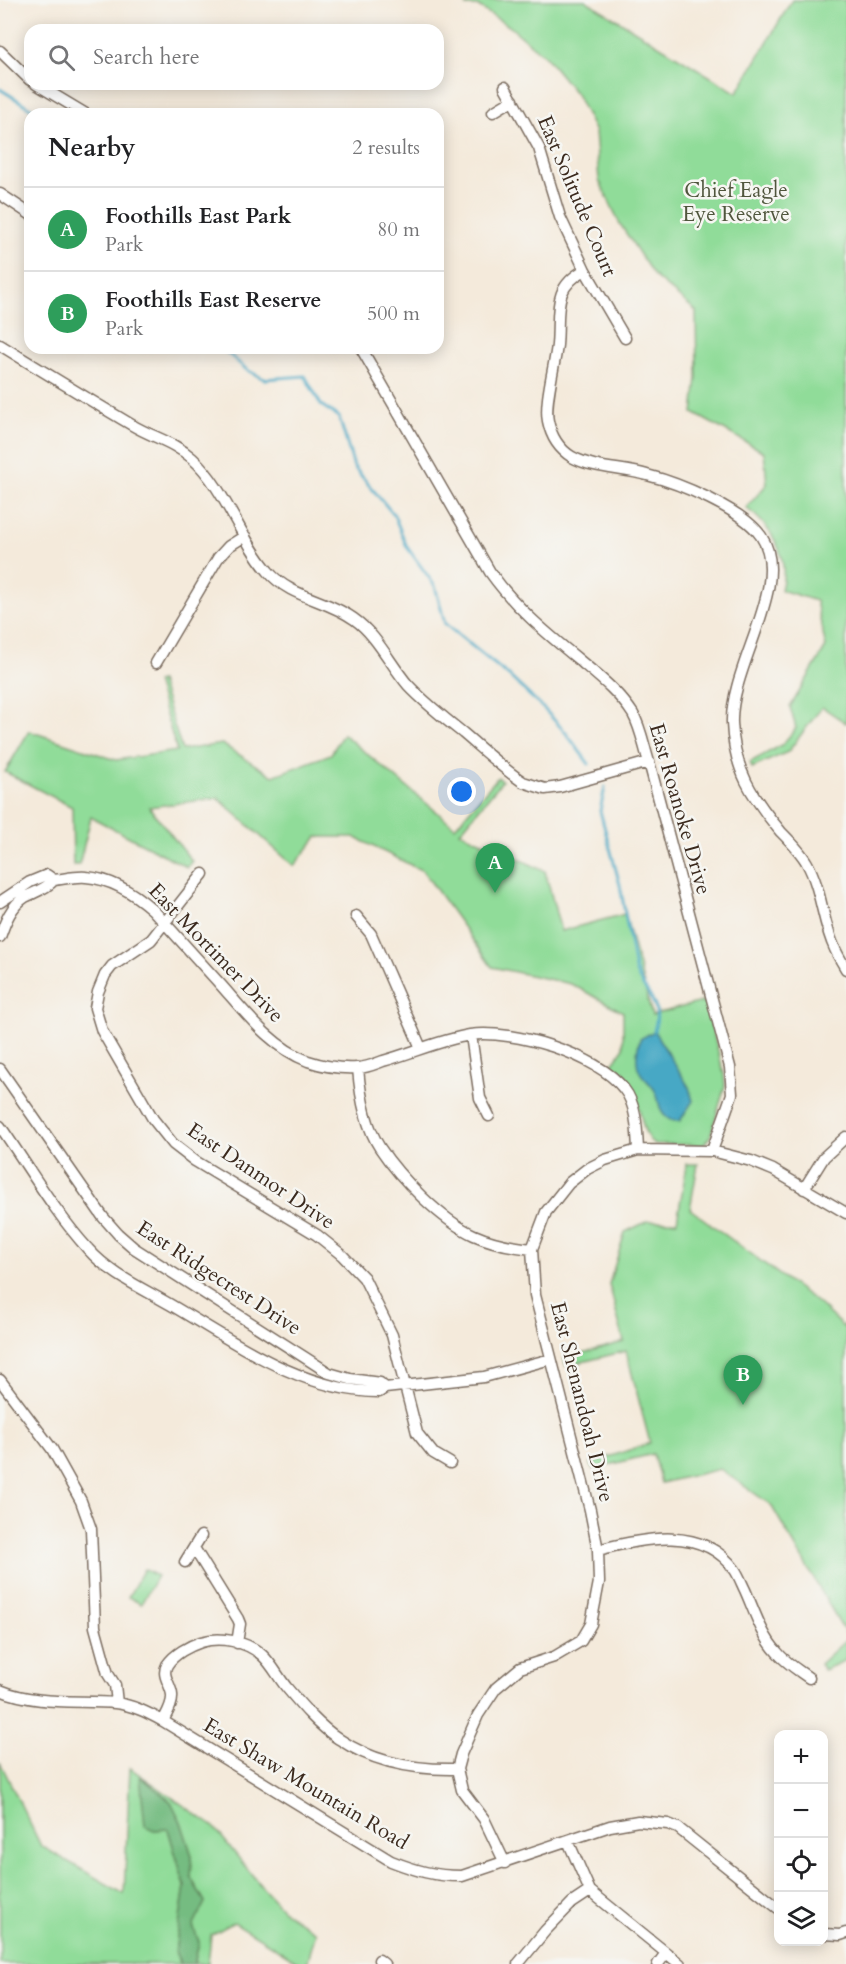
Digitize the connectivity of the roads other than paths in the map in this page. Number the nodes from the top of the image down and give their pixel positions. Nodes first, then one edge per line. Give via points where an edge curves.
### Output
1 (0, 51) edge
2 (24, 74) edge
3 (505, 87) dead end
4 (46, 90) edge
5 (513, 100) junction
6 (76, 108) edge
7 (493, 112) dead end
8 (0, 194) edge
9 (24, 210) edge
10 (585, 270) junction
11 (626, 338) dead end
12 (0, 345) edge
13 (364, 354) edge
14 (245, 536) junction
15 (156, 663) dead end
16 (649, 762) junction
17 (202, 874) dead end
18 (54, 880) junction
19 (0, 902) edge
20 (356, 916) dead end
21 (164, 922) junction
22 (0, 937) edge
23 (846, 969) edge
24 (471, 1035) junction
25 (421, 1048) junction
26 (358, 1068) junction
27 (0, 1069) edge
28 (489, 1116) dead end
29 (0, 1126) edge
30 (846, 1137) edge
31 (638, 1150) junction
32 (712, 1151) junction
33 (804, 1189) junction
34 (846, 1213) edge
35 (532, 1249) junction
36 (551, 1359) junction
37 (0, 1380) edge
38 (405, 1386) junction
39 (385, 1388) junction
40 (450, 1463) dead end
41 (201, 1536) dead end
42 (194, 1548) junction
43 (598, 1550) junction
44 (185, 1562) dead end
45 (237, 1642) junction
46 (810, 1678) dead end
47 (0, 1690) edge
48 (117, 1703) junction
49 (163, 1721) junction
50 (457, 1769) junction
51 (568, 1840) junction
52 (505, 1863) junction
53 (590, 1891) junction
54 (774, 1905) edge
55 (846, 1933) edge
56 (828, 1934) edge
57 (666, 1953) junction
58 (518, 1964) edge
59 (658, 1964) edge
60 (680, 1964) edge

1 - 2 street
3 - 5 street, East Solitude Court
4 - 6 street
5 - 7 street, East Solitude Court
5 - 10 street, East Solitude Court via 541,154 560,217
8 - 9 street
10 - 11 street, East Solitude Court
10 - 23 street via 566,284 558,308 547,405 551,432 558,446 572,457 647,474 679,486 722,506 748,522 762,537 772,571 769,592 735,693 732,722 736,757 757,803 807,861 834,948
12 - 14 street via 135,427 175,445 207,474
13 - 16 street, East Roanoke Drive via 504,593 624,701 634,717
14 - 15 street via 218,558
14 - 16 street via 282,584 354,619 368,631 410,687 523,782 552,789
16 - 32 street, East Roanoke Drive via 730,1067 732,1094
17 - 21 street, East Danmor Drive
18 - 19 street via 47,875
18 - 21 street, East Mortimer Drive via 85,876 110,882 135,894
18 - 22 street via 12,909
20 - 25 street via 371,934
21 - 26 street, East Mortimer Drive via 258,1027 282,1047 307,1060
21 - 38 street, East Danmor Drive via 151,940 105,975 95,1008 102,1031 153,1119 173,1144 317,1235 364,1278 392,1335
24 - 25 street, East Mortimer Drive
24 - 28 street via 480,1098
24 - 31 street, East Mortimer Drive via 534,1041 561,1049 608,1074 625,1089 633,1107
25 - 26 street, East Mortimer Drive
26 - 35 street via 366,1115 379,1147 421,1197 471,1234
27 - 39 street, East Ridgecrest Drive via 103,1217 134,1248 329,1373 380,1383
29 - 39 street, East Ridgecrest Drive via 69,1227 112,1270 292,1373 344,1389 379,1392
30 - 33 street via 824,1157
31 - 32 street, East Shenandoah Drive
31 - 35 street, East Shenandoah Drive via 587,1168 569,1183 546,1212
32 - 33 street, East Shenandoah Drive via 773,1170
33 - 34 street, East Shenandoah Drive
35 - 36 street, East Shenandoah Drive via 535,1295
36 - 38 street, East Ridgecrest Drive via 484,1377
36 - 43 street, East Shenandoah Drive
37 - 48 street via 52,1449 81,1501 91,1529 95,1627 108,1674 115,1684
38 - 39 street, East Ridgecrest Drive
38 - 40 street, East Danmor Drive via 417,1433 433,1453
41 - 42 street
42 - 44 street
42 - 45 street via 238,1619
43 - 46 street via 662,1538 694,1540 715,1550 736,1571 776,1651
43 - 50 street, East Shenandoah Drive via 595,1610 581,1641 554,1657 519,1668 496,1688 478,1715
45 - 49 street via 204,1641 171,1660 165,1676 172,1697
45 - 50 street via 262,1655 311,1715 339,1740 410,1767
47 - 48 street, East Shaw Mountain Road via 23,1697
48 - 49 street, East Shaw Mountain Road via 141,1709
49 - 52 street, East Shaw Mountain Road via 420,1872 462,1876
50 - 52 street via 462,1790 484,1819
51 - 52 street, East Shaw Mountain Road
51 - 53 street
51 - 54 street, East Shaw Mountain Road via 638,1821 668,1824
53 - 57 street
53 - 58 street via 565,1910
55 - 56 street
57 - 59 street
57 - 60 street

